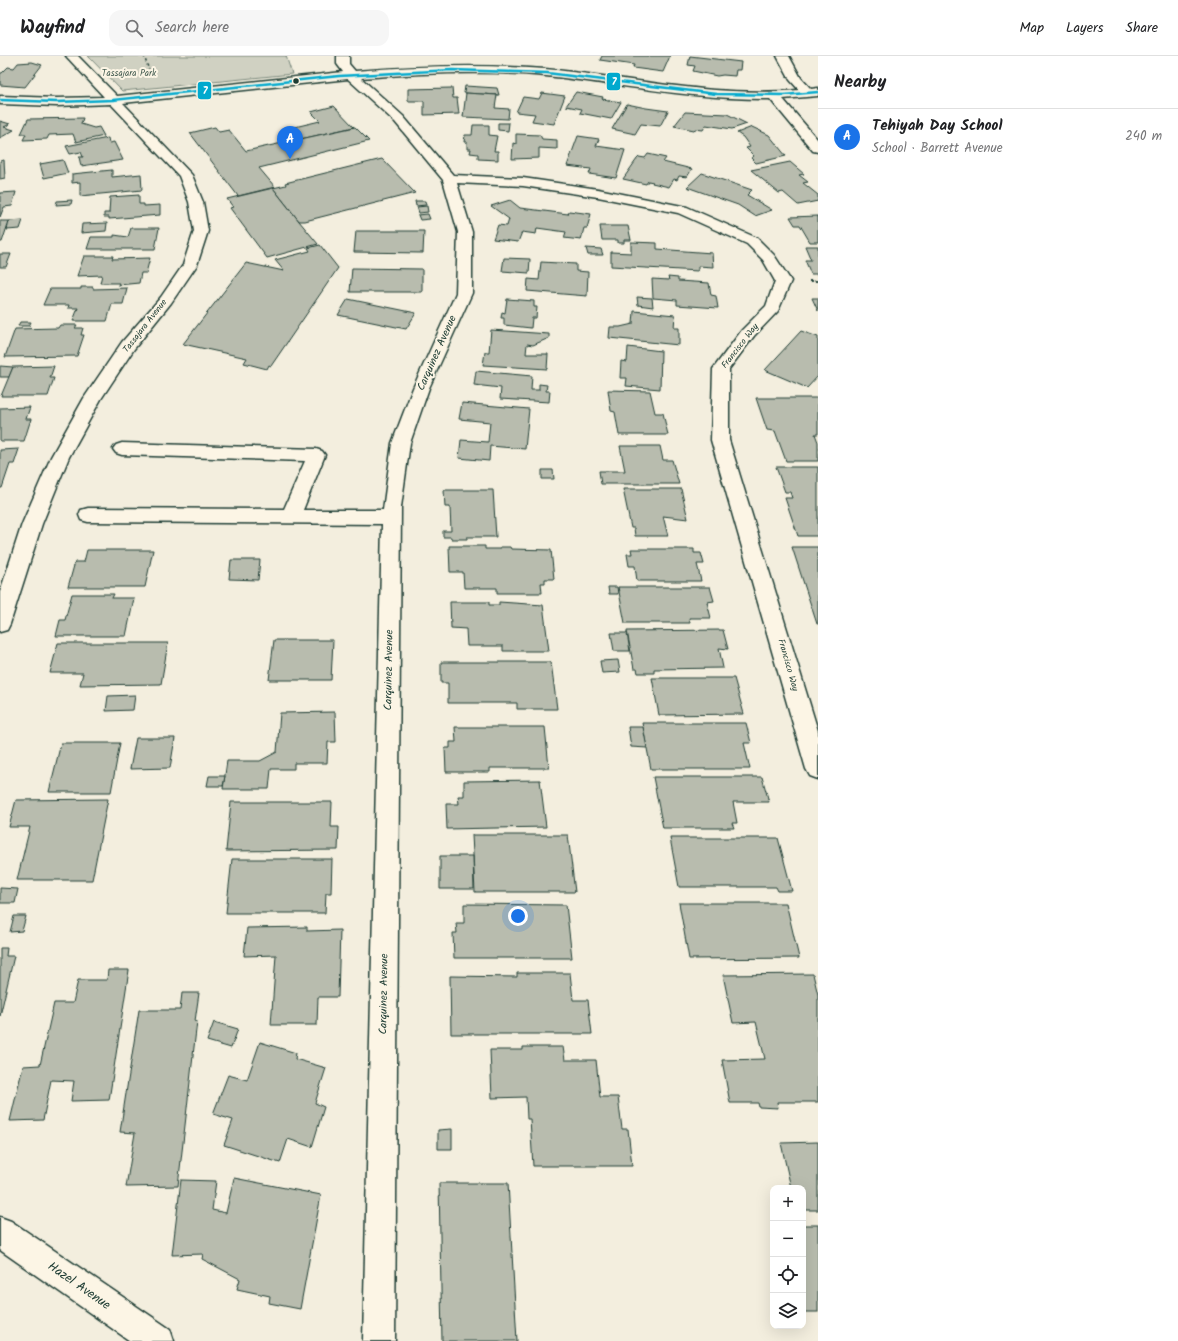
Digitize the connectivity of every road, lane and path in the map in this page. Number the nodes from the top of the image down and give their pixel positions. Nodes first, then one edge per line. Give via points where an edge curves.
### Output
1 (72, 56) edge
2 (343, 56) edge
3 (783, 56) edge
4 (352, 76) junction
5 (813, 93) edge
6 (775, 96) junction
7 (0, 100) edge
8 (114, 100) junction
9 (818, 148) edge
10 (448, 179) junction
11 (122, 450) dead end
12 (88, 515) dead end
13 (291, 516) junction
14 (392, 517) junction
15 (0, 624) edge
16 (818, 769) edge
17 (0, 1232) edge
18 (158, 1341) edge
19 (379, 1341) edge

1 - 8 street, Tassajara Avenue
2 - 4 street, Carquinez Avenue via 343,64
3 - 5 street via 796,80
4 - 6 street via 451,70 545,73 712,94
4 - 8 street
4 - 10 street, Carquinez Avenue via 399,119
5 - 6 street
6 - 9 street
7 - 8 street
8 - 15 street, Tassajara Avenue via 185,175 196,202 201,231 190,265 166,300 128,346 93,398 60,457 32,524
10 - 14 street, Carquinez Avenue via 465,232 464,293 421,388 402,443
10 - 16 street, Francisco Way via 523,182 598,193 682,210 752,241 770,258 783,281 773,308 748,333 721,369 720,440
11 - 13 street via 316,455
12 - 13 street
13 - 14 street
14 - 19 street, Carquinez Avenue
17 - 18 street, Hazel Avenue

